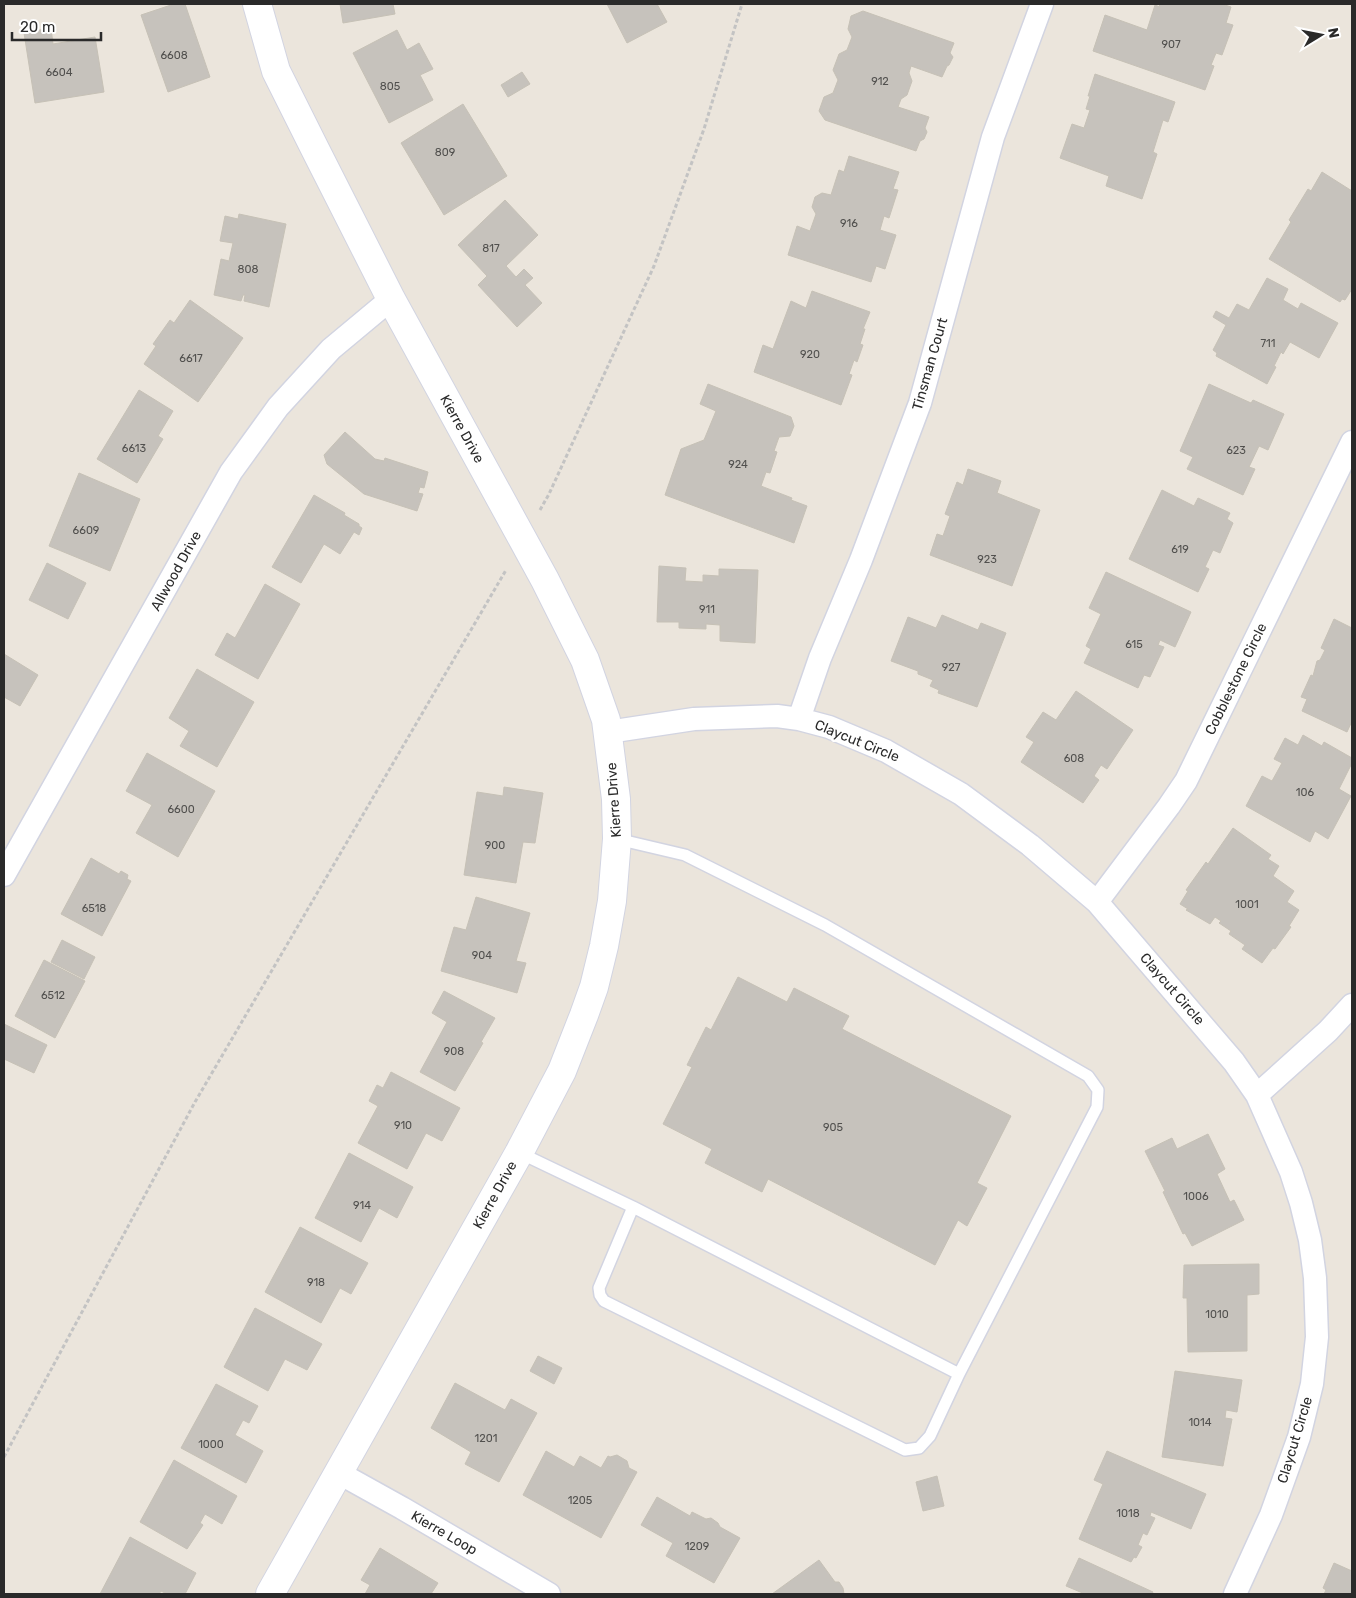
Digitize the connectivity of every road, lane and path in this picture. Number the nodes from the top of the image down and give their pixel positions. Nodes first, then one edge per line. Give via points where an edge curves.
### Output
1 (257, 4) edge
2 (742, 4) edge
3 (1042, 4) edge
4 (391, 299) junction
5 (1352, 442) edge
6 (523, 540) junction
7 (799, 719) junction
8 (608, 732) junction
9 (617, 839) junction
10 (4, 876) edge
11 (1098, 902) junction
12 (1352, 1005) edge
13 (1257, 1095) junction
14 (519, 1153) junction
15 (633, 1207) junction
16 (959, 1374) junction
17 (4, 1457) edge
18 (339, 1473) junction
19 (270, 1594) edge
20 (549, 1594) edge
21 (1236, 1594) edge

1 - 4 street, Kierre Drive via 276,71
2 - 6 path via 704,129 654,266 549,494
3 - 7 street, Tinsman Court via 993,137 920,402
4 - 6 street, Kierre Drive
4 - 10 street, Allwood Drive via 331,349 278,407 231,472
5 - 11 street, Cobblestone Circle via 1186,781
6 - 8 street, Kierre Drive via 585,660
6 - 17 path via 195,1102
7 - 8 street, Claycut Circle via 776,716 694,719
7 - 11 street, Claycut Circle via 829,727 886,750 953,789 1030,845
8 - 9 street, Kierre Drive
9 - 14 street, Kierre Drive via 612,900 594,987 562,1071
9 - 16 lane via 685,855 826,925 1088,1076 1098,1090 1097,1106
11 - 13 street, Claycut Circle via 1234,1062
12 - 13 street
13 - 21 street, Claycut Circle via 1301,1203 1315,1278 1317,1337 1312,1384 1299,1437 1271,1515
14 - 15 lane
14 - 18 street, Kierre Drive
15 - 16 lane
15 - 16 lane via 599,1288 604,1301 905,1450 919,1448 930,1436
18 - 19 street, Kierre Drive
18 - 20 street, Kierre Loop

